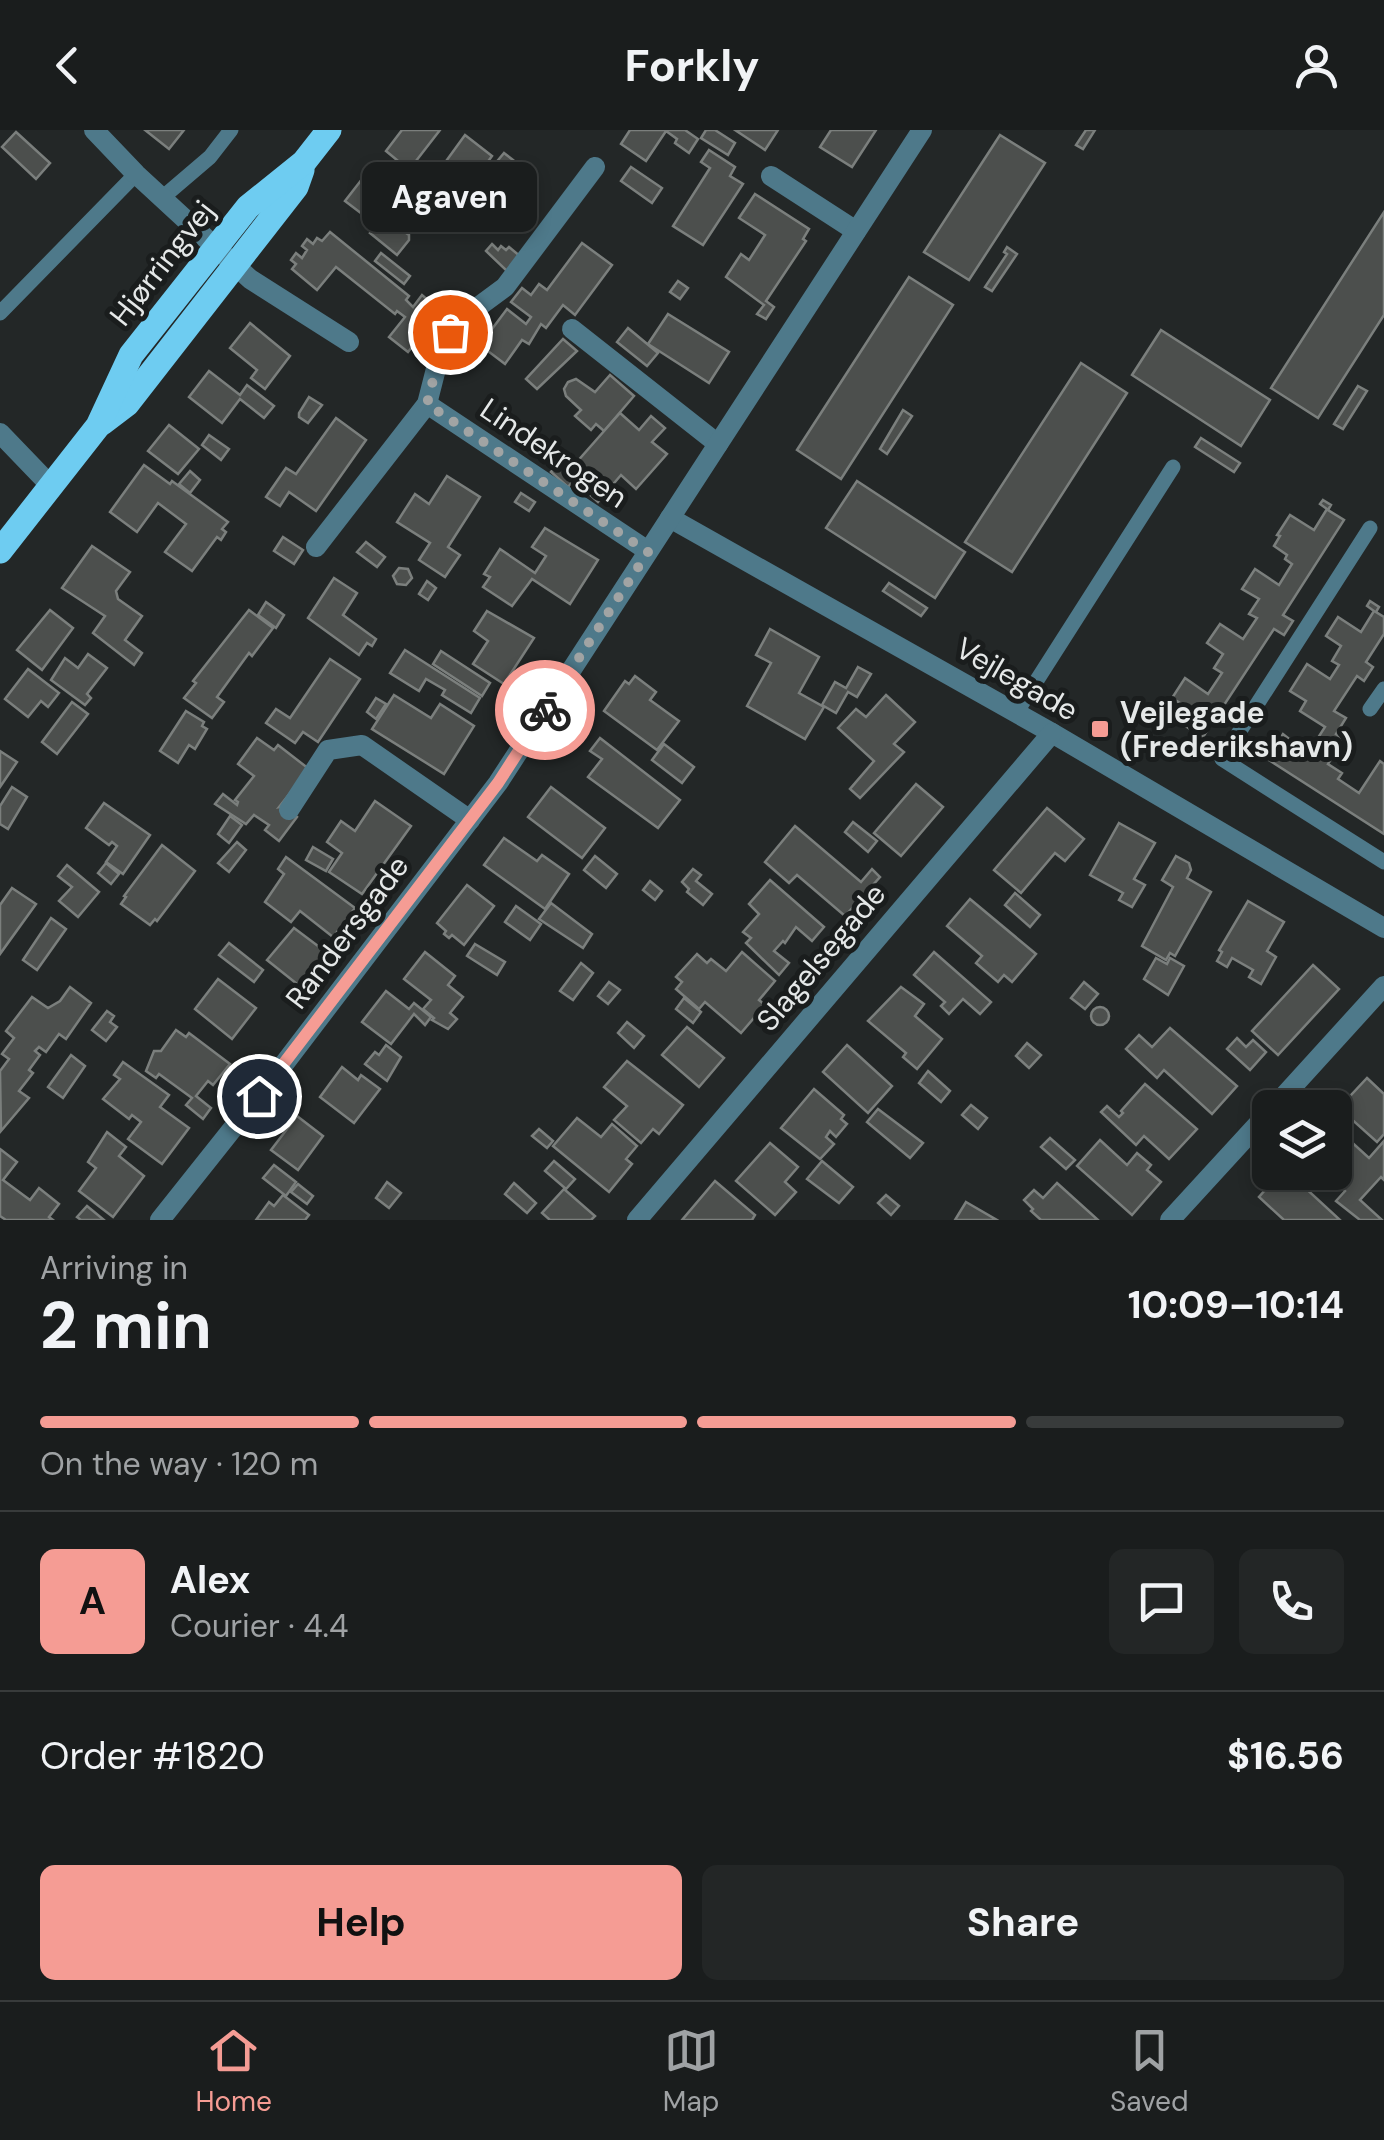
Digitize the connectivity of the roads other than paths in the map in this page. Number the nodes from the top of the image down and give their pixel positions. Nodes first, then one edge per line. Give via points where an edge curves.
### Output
1 (94, 130) edge
2 (231, 130) edge
3 (329, 130) edge
4 (922, 130) edge
5 (304, 162) junction
6 (596, 167) dead end
7 (136, 174) junction
8 (771, 176) dead end
9 (162, 198) junction
10 (856, 231) junction
11 (216, 248) junction
12 (236, 266) junction
13 (0, 313) edge
14 (572, 329) dead end
15 (349, 342) dead end
16 (427, 404) junction
17 (98, 426) junction
18 (0, 433) edge
19 (718, 444) junction
20 (1174, 468) dead end
21 (52, 486) junction
22 (670, 518) junction
23 (1370, 528) dead end
24 (316, 547) dead end
25 (0, 551) edge
26 (648, 552) junction
27 (1384, 688) edge
28 (1370, 709) dead end
29 (1016, 713) junction
30 (1052, 734) junction
31 (289, 810) dead end
32 (470, 820) junction
33 (1384, 862) edge
34 (1384, 928) edge
35 (1384, 986) edge
36 (1289, 1090) edge
37 (1252, 1131) edge
38 (160, 1220) edge
39 (637, 1220) edge
40 (1170, 1220) edge

1 - 7 street
2 - 9 lane
3 - 5 main road, Hjørringvej
4 - 10 street, Randersgade
5 - 11 main road, Hjørringvej via 248,208
5 - 12 main road, Hjørringvej via 296,187
6 - 16 street via 505,286 450,332
7 - 9 street
7 - 13 lane
8 - 10 street
9 - 11 street
10 - 19 street, Randersgade
11 - 12 street
11 - 17 main road, Hjørringvej via 130,355
12 - 15 street, Hjørringvej
12 - 17 main road, Hjørringvej via 127,404
14 - 19 street
16 - 24 street
16 - 26 street, Lindekrogen
17 - 21 main road, Hjørringvej
18 - 21 street
19 - 22 street, Randersgade
20 - 29 lane
21 - 25 main road, Hjørringvej
22 - 26 street, Randersgade
22 - 29 street, Vejlegade
23 - 33 lane via 1222,759
26 - 32 street, Randersgade
27 - 28 lane
29 - 30 street, Vejlegade
30 - 34 street, Vejlegade
30 - 39 street, Slagelsegade
31 - 32 street via 328,750 362,745
32 - 38 street, Randersgade
35 - 36 street
37 - 40 street

